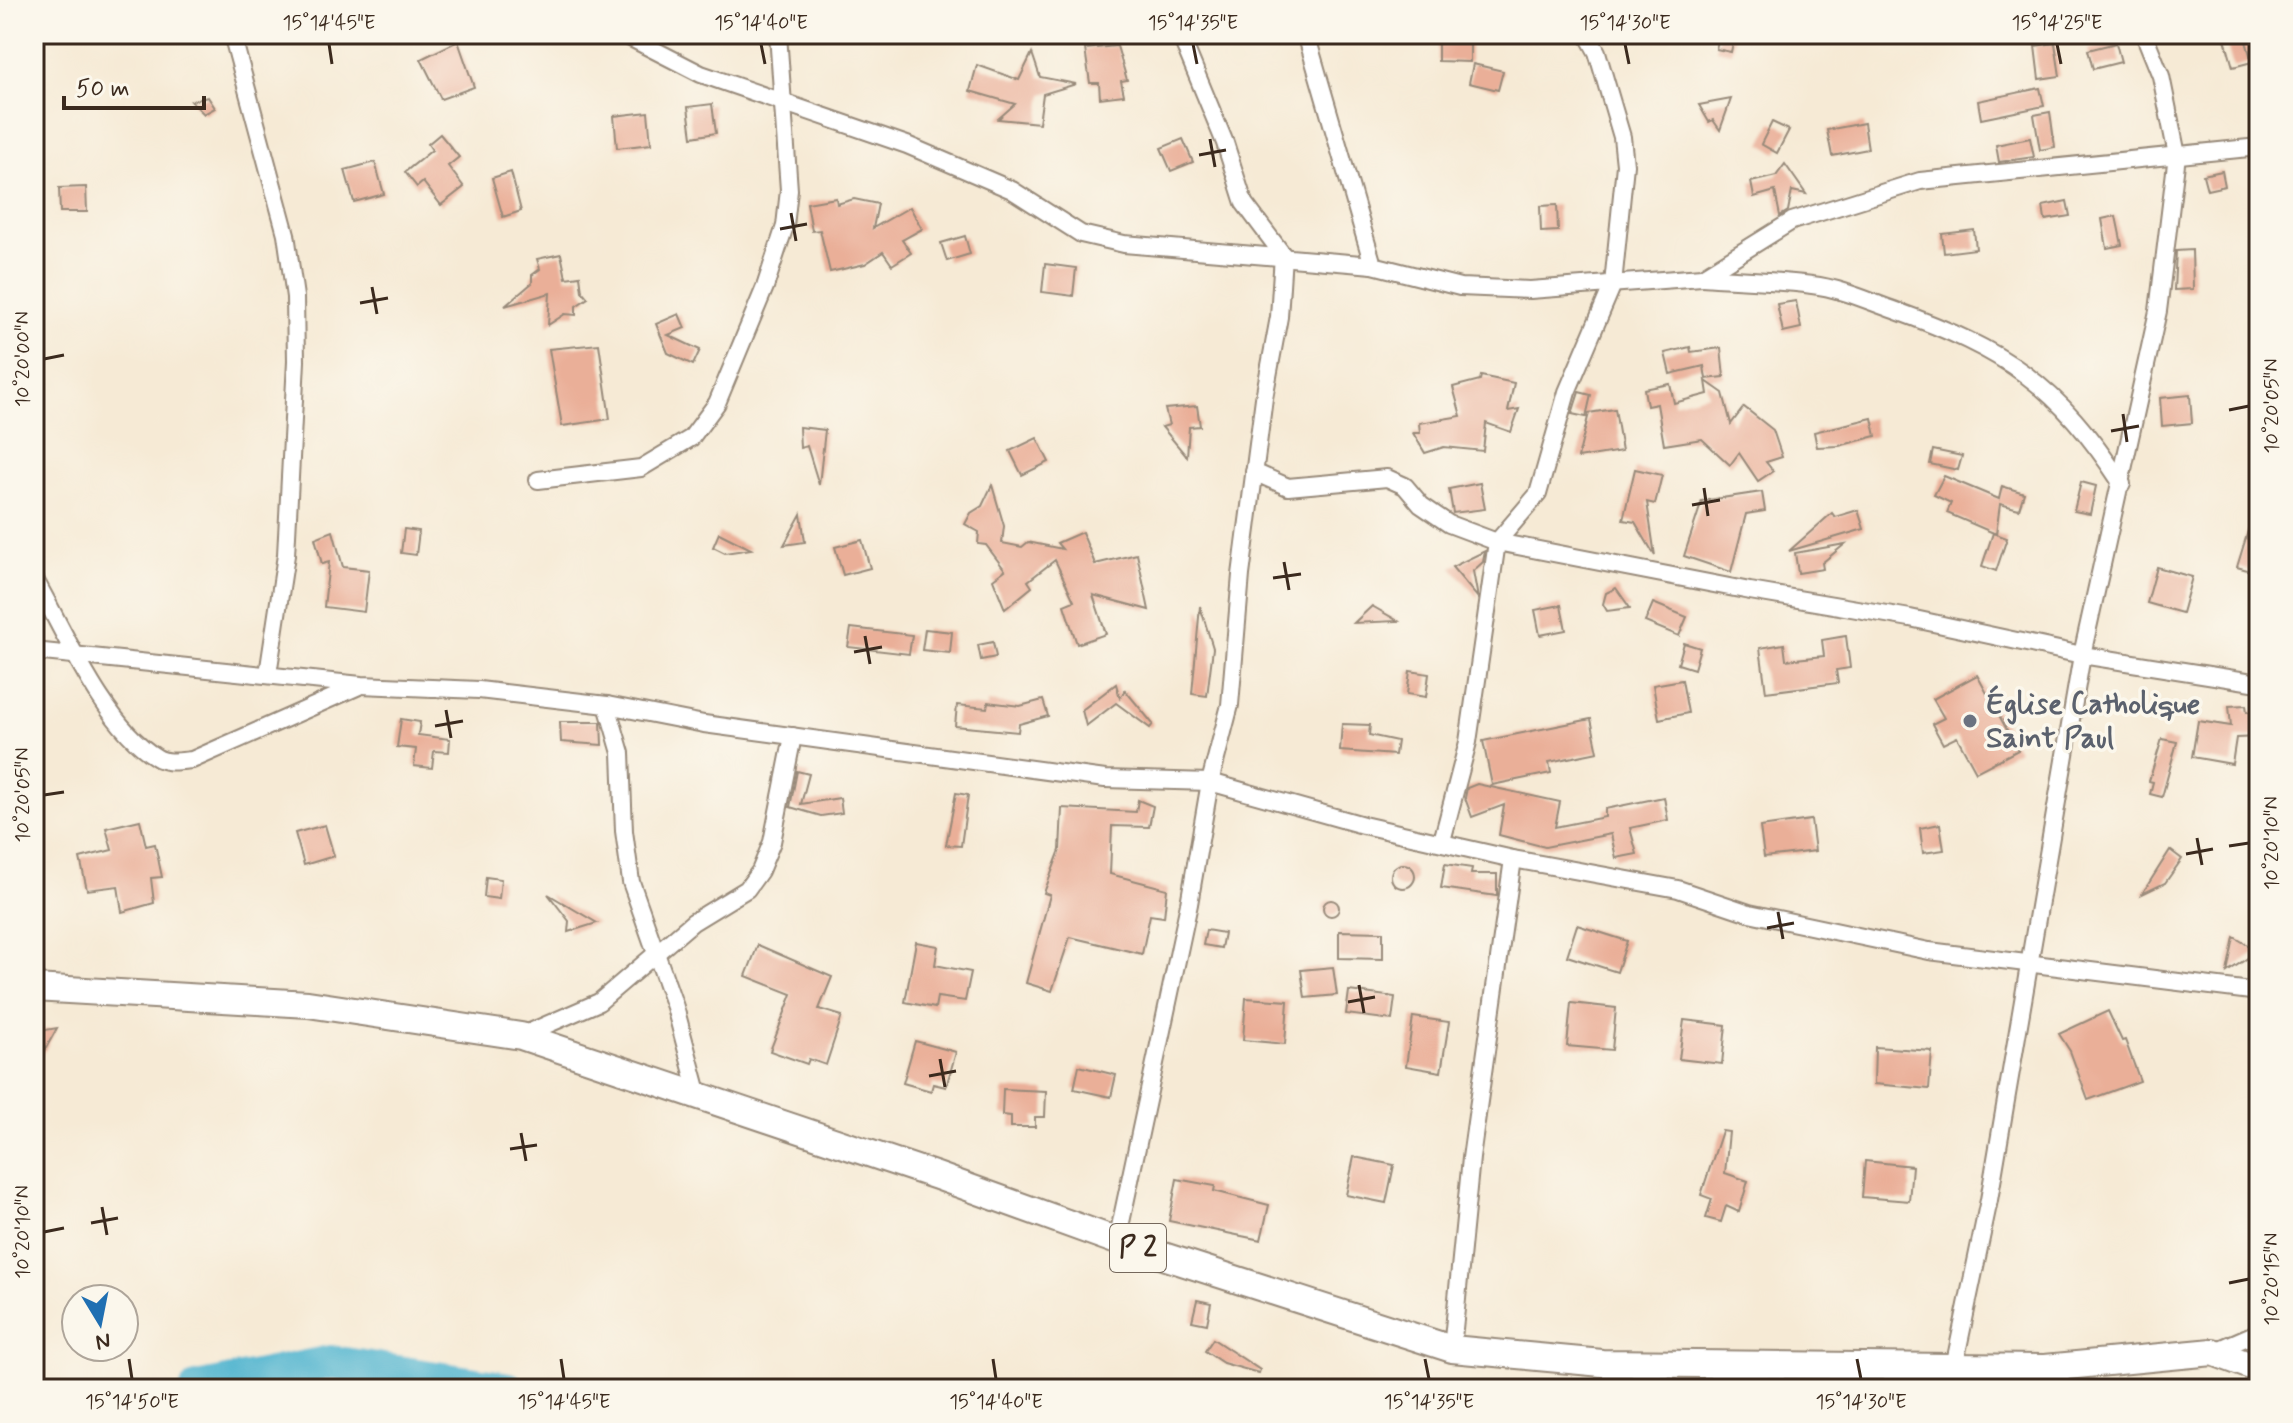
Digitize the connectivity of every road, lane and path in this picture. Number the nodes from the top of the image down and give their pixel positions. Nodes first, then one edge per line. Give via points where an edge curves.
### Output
1 (232, 34) edge
2 (623, 34) edge
3 (778, 34) edge
4 (1180, 34) edge
5 (1306, 34) edge
6 (1587, 34) edge
7 (2144, 34) edge
8 (781, 99) junction
9 (2259, 147) edge
10 (2177, 155) junction
11 (1283, 255) junction
12 (1373, 265) junction
13 (1702, 277) junction
14 (1613, 284) junction
15 (1254, 472) junction
16 (538, 480) dead end
17 (2122, 484) junction
18 (1497, 542) junction
19 (34, 578) edge
20 (34, 651) edge
21 (2082, 655) junction
22 (72, 656) junction
23 (268, 674) junction
24 (2259, 683) edge
25 (361, 685) junction
26 (607, 705) junction
27 (793, 736) junction
28 (1210, 782) junction
29 (1442, 841) junction
30 (1513, 859) junction
31 (655, 955) junction
32 (2027, 963) junction
33 (34, 988) edge
34 (2259, 992) edge
35 (521, 1036) junction
36 (699, 1096) junction
37 (1117, 1241) junction
38 (2259, 1332) edge
39 (1452, 1349) junction
40 (2213, 1352) junction
41 (1954, 1367) junction
42 (2259, 1369) edge

1 - 23 street via 286,234 295,297 286,555
2 - 8 street via 701,74
3 - 8 street
4 - 11 street via 1244,203
5 - 12 street
6 - 14 street via 1622,137 1625,165
7 - 10 street via 2161,76
8 - 11 street via 1012,190 1081,234 1150,247
8 - 16 street via 789,190 785,226 717,403 691,438 641,468
9 - 10 street
10 - 13 street via 1920,181 1792,221
10 - 17 street via 2158,311
11 - 12 street
11 - 15 street via 1279,317
12 - 14 street via 1460,287 1530,290
13 - 14 street
13 - 17 street via 1815,285 1973,343 2015,364 2043,387
14 - 18 street via 1567,392 1538,494
15 - 18 street via 1288,487 1387,478 1405,486 1449,524
15 - 28 street via 1230,705
17 - 21 street
18 - 21 street
18 - 29 street via 1468,742
19 - 22 street
20 - 22 street
21 - 24 street
21 - 32 street
22 - 23 street
22 - 25 street via 126,730 157,758 173,762 222,749
23 - 25 street
25 - 26 street via 479,690
26 - 27 street
26 - 31 street via 621,753 631,882
27 - 28 street via 1105,779
27 - 31 street via 772,842 760,871 747,889 693,922
28 - 29 street
28 - 37 street
29 - 30 street
30 - 32 street via 1678,889 1749,913 1929,951
30 - 39 street via 1473,1143
31 - 35 street via 599,1002
31 - 36 street
32 - 34 street
32 - 41 street via 1989,1200
33 - 35 main road, P 2 via 308,1004
35 - 36 main road, P 2
36 - 37 main road, P 2
37 - 39 main road, P 2
38 - 40 street
39 - 41 main road, P 2 via 1602,1363
40 - 41 main road, P 2 via 2045,1368
40 - 42 main road, P 2

